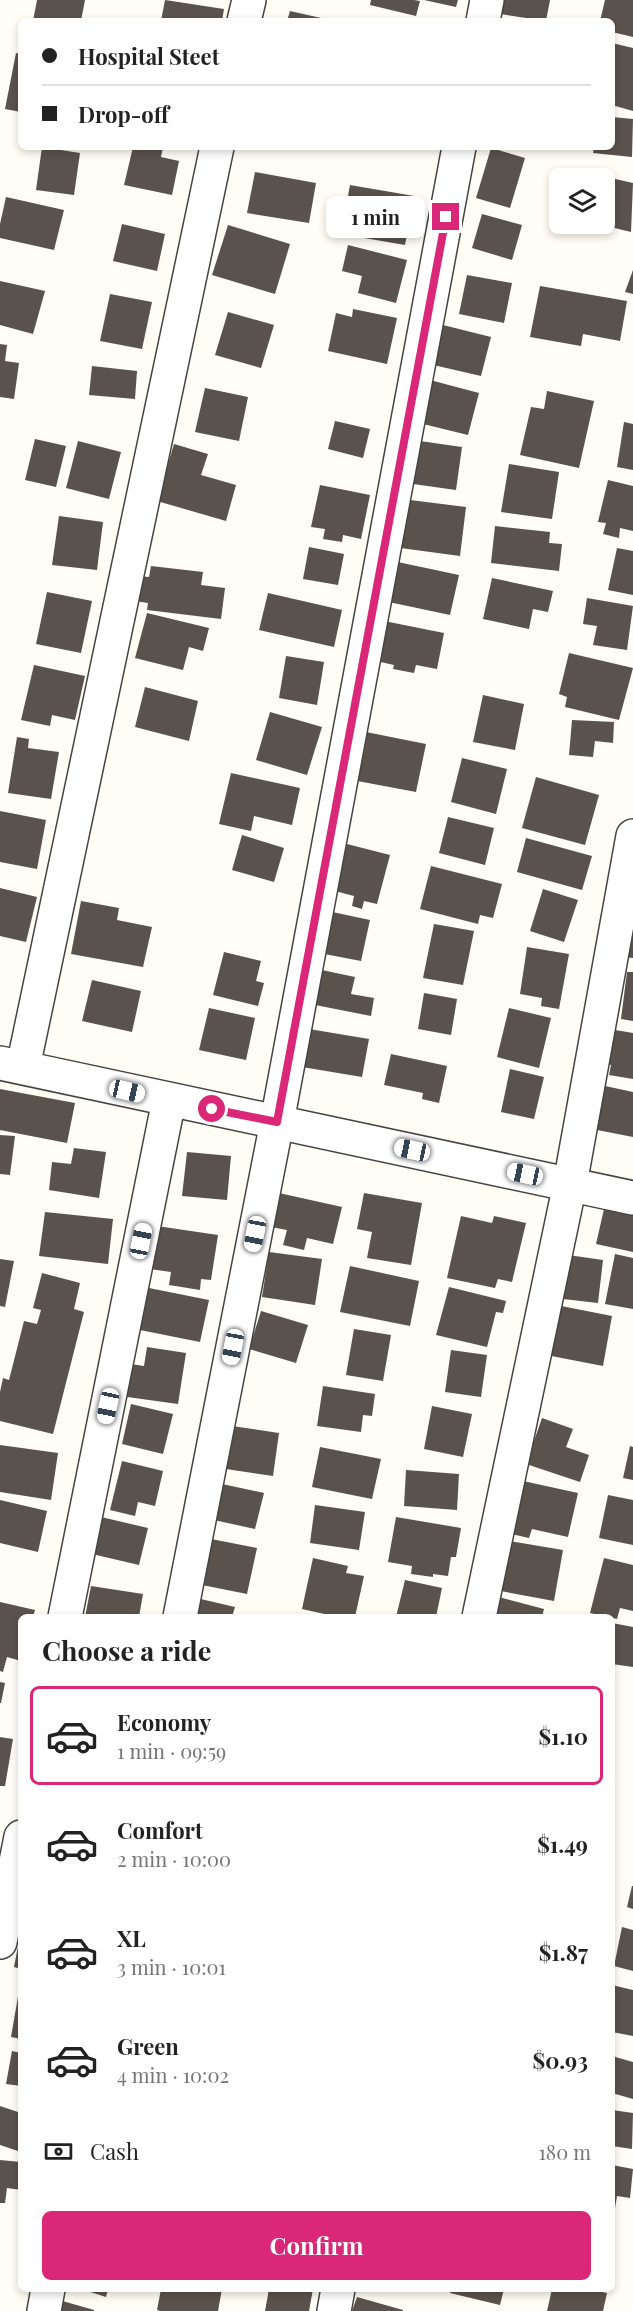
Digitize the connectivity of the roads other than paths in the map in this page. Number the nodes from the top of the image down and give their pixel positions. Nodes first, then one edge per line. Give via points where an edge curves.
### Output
1 (249, 0) edge
2 (487, 0) edge
3 (245, 18) edge
4 (484, 18) edge
5 (217, 150) edge
6 (458, 150) edge
7 (633, 836) edge
8 (11, 1065) edge
9 (169, 1100) junction
10 (277, 1122) junction
11 (570, 1184) junction
12 (633, 1198) edge
13 (66, 1614) edge
14 (181, 1614) edge
15 (480, 1614) edge
16 (18, 1852) edge
17 (0, 1942) edge
18 (47, 2292) edge
19 (337, 2292) edge
20 (44, 2311) edge
21 (333, 2311) edge

1 - 3 street
2 - 4 street
5 - 8 street
6 - 10 street
7 - 11 street
8 - 9 street
9 - 10 street
9 - 13 street
10 - 11 street
10 - 14 street
11 - 12 street
11 - 15 street
16 - 17 street
18 - 20 street
19 - 21 street

